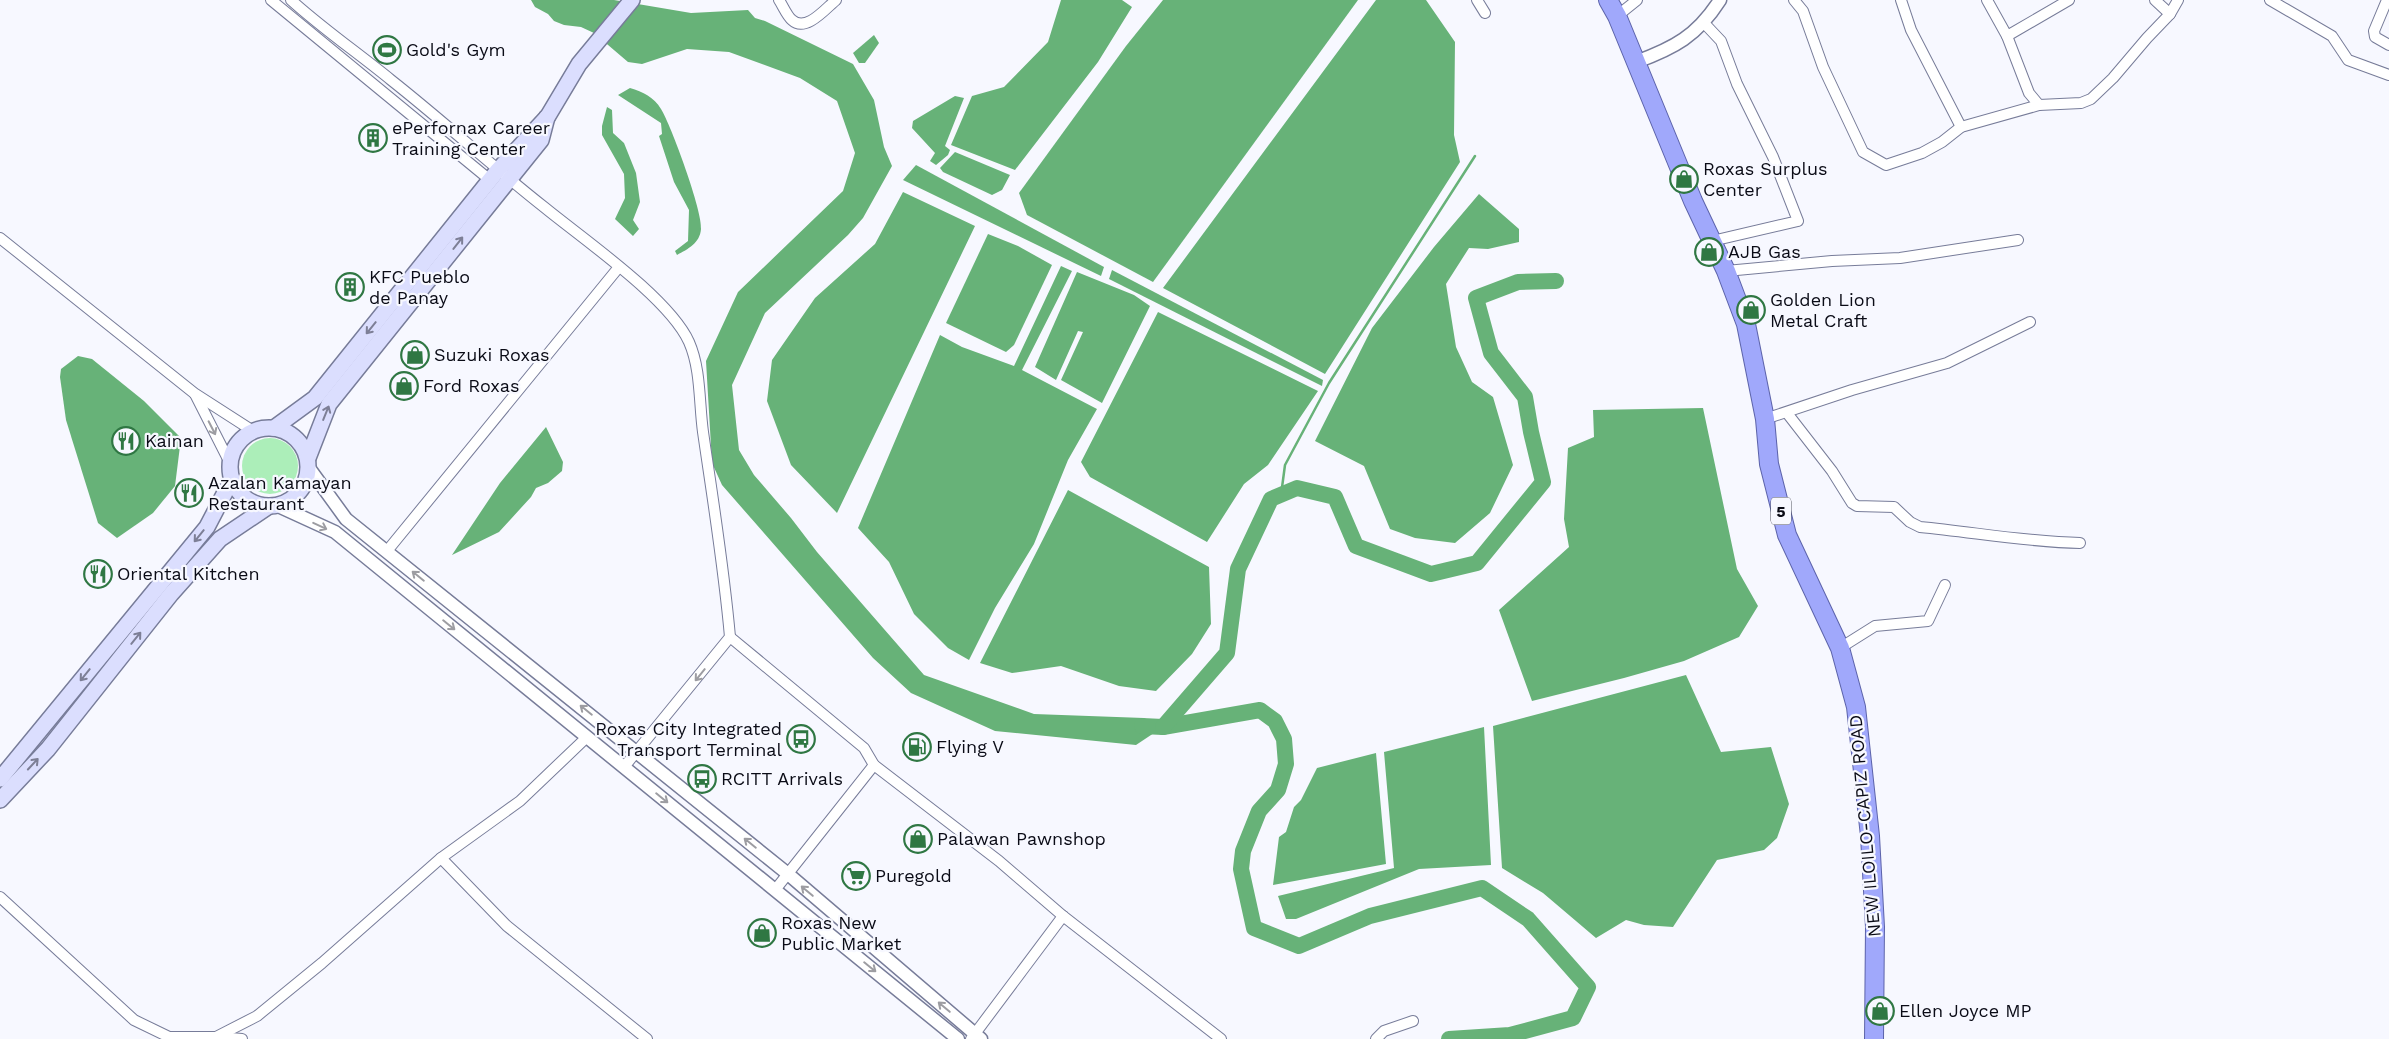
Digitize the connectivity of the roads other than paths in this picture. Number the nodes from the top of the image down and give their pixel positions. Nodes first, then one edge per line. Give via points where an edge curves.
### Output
1 (271, 0) edge
2 (291, 0) edge
3 (632, 0) edge
4 (779, 0) edge
5 (836, 0) edge
6 (1477, 0) edge
7 (1608, 0) edge
8 (1637, 0) edge
9 (1720, 0) edge
10 (1794, 0) edge
11 (1901, 0) edge
12 (1987, 0) edge
13 (2069, 0) edge
14 (2155, 0) edge
15 (2178, 0) edge
16 (2270, 0) edge
17 (2387, 0) edge
18 (1485, 13) dead end
19 (2170, 14) junction
20 (1617, 16) junction
21 (316, 22) junction
22 (1704, 23) junction
23 (309, 32) junction
24 (2007, 36) junction
25 (2389, 45) edge
26 (345, 52) junction
27 (1636, 62) junction
28 (2389, 75) edge
29 (390, 79) junction
30 (382, 90) junction
31 (2039, 105) junction
32 (1962, 127) junction
33 (499, 176) junction
34 (0, 238) edge
35 (2018, 240) dead end
36 (1712, 241) junction
37 (619, 267) junction
38 (1726, 271) junction
39 (2030, 322) dead end
40 (194, 393) junction
41 (1786, 413) junction
42 (1765, 419) junction
43 (274, 428) junction
44 (253, 431) junction
45 (230, 463) junction
46 (308, 463) junction
47 (232, 479) junction
48 (273, 506) junction
49 (2080, 543) dead end
50 (387, 552) junction
51 (1945, 585) dead end
52 (730, 637) junction
53 (1840, 648) junction
54 (587, 737) junction
55 (638, 751) junction
56 (874, 765) junction
57 (624, 767) junction
58 (0, 779) edge
59 (0, 800) edge
60 (441, 858) junction
61 (788, 874) junction
62 (775, 890) junction
63 (0, 897) edge
64 (1063, 916) junction
65 (1413, 1021) dead end
66 (976, 1037) edge
67 (214, 1038) edge
68 (242, 1039) edge
69 (647, 1039) edge
70 (958, 1039) edge
71 (1221, 1039) edge
72 (1376, 1039) edge
73 (1875, 1039) edge

1 - 23 street
2 - 21 street
3 - 33 main road via 579,64 548,116 541,140
4 - 5 street via 792,21 800,24 808,23
6 - 18 street
7 - 20 highway, NEW ILOILO-CAPIZ ROAD / 5
8 - 20 street
9 - 22 street
10 - 32 street via 1802,11 1823,67 1863,152 1886,165 1922,153
11 - 32 street via 1911,30
12 - 24 street
13 - 24 street
14 - 19 street
15 - 19 street
16 - 28 street via 2332,36 2348,60
17 - 25 street via 2374,31 2375,37
19 - 31 street via 2091,99 2080,103
20 - 27 highway, NEW ILOILO-CAPIZ ROAD / 5
21 - 23 street
21 - 26 street
22 - 27 street via 1668,50
22 - 36 street via 1722,41 1737,84 1773,157 1798,222
23 - 26 street
24 - 31 street via 2029,92
26 - 29 street
26 - 30 street
27 - 36 highway, NEW ILOILO-CAPIZ ROAD / 5
29 - 30 street
29 - 33 street
30 - 33 street
31 - 32 street
33 - 37 street
33 -> 43 main road via 315,398
46 -> 33 main road via 329,404
34 - 40 street
35 - 38 street via 1900,258
36 - 38 highway, NEW ILOILO-CAPIZ ROAD / 5
37 - 50 street
37 - 52 street via 671,317 688,340 695,359
38 - 42 highway, NEW ILOILO-CAPIZ ROAD / 5 via 1746,324
39 - 41 street via 1947,362
40 - 44 street
40 -> 45 street
41 - 42 street
41 - 49 street via 1857,506 1894,507 1920,527
42 - 53 highway, NEW ILOILO-CAPIZ ROAD / 5 via 1769,464 1787,535
43 - 44 main road
43 - 46 main road via 296,438
44 - 45 main road via 238,443
45 - 47 main road
46 - 48 main road via 306,481 299,492 289,501
46 - 50 street via 346,518
47 - 48 main road via 246,498 257,504
47 -> 58 main road via 207,527
48 -> 54 street via 335,532
59 -> 48 main road via 48,749 171,594 220,539
55 -> 50 street
51 - 53 street via 1928,620 1875,626
52 -> 55 street
52 - 56 street via 864,748
53 - 73 highway, NEW ILOILO-CAPIZ ROAD / 5 via 1856,707 1869,827 1875,927
54 - 57 street
54 - 60 street via 520,802
55 - 57 street
61 -> 55 street
56 - 61 street
56 - 64 street via 999,861
57 -> 62 street
60 - 67 street via 264,1010
60 - 69 street via 507,926
61 - 62 street
66 -> 61 street
62 -> 70 street
63 - 67 street via 134,1020 169,1037
64 - 66 street
64 - 71 street
65 - 72 street via 1384,1031
67 - 68 street

